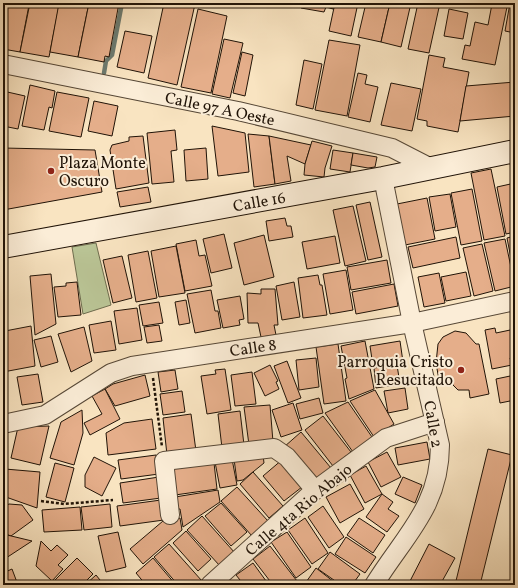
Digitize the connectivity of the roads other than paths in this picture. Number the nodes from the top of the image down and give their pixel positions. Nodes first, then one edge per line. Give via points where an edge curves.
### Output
1 (3, 64) edge
2 (515, 151) edge
3 (431, 168) junction
4 (383, 178) junction
5 (3, 248) edge
6 (515, 301) edge
7 (412, 323) junction
8 (435, 422) junction
9 (3, 424) edge
10 (315, 490) junction
11 (170, 515) dead end
12 (210, 585) edge
13 (374, 585) edge

1 - 3 street, Calle 97 A Oeste via 238,111 392,148
2 - 3 main road, Calle 16
3 - 4 main road, Calle 16
4 - 5 main road, Calle 16
4 - 7 street, Calle 2
6 - 7 street, Calle 8
7 - 8 street, Calle 2
7 - 9 street, Calle 8 via 151,362 111,373 45,415
8 - 10 street, Calle 4ta Rio Abajo via 386,438
8 - 13 street, Calle 2 via 440,445 440,464 429,502
10 - 11 street via 287,457 274,448 164,461
10 - 12 street, Calle 4ta Rio Abajo

